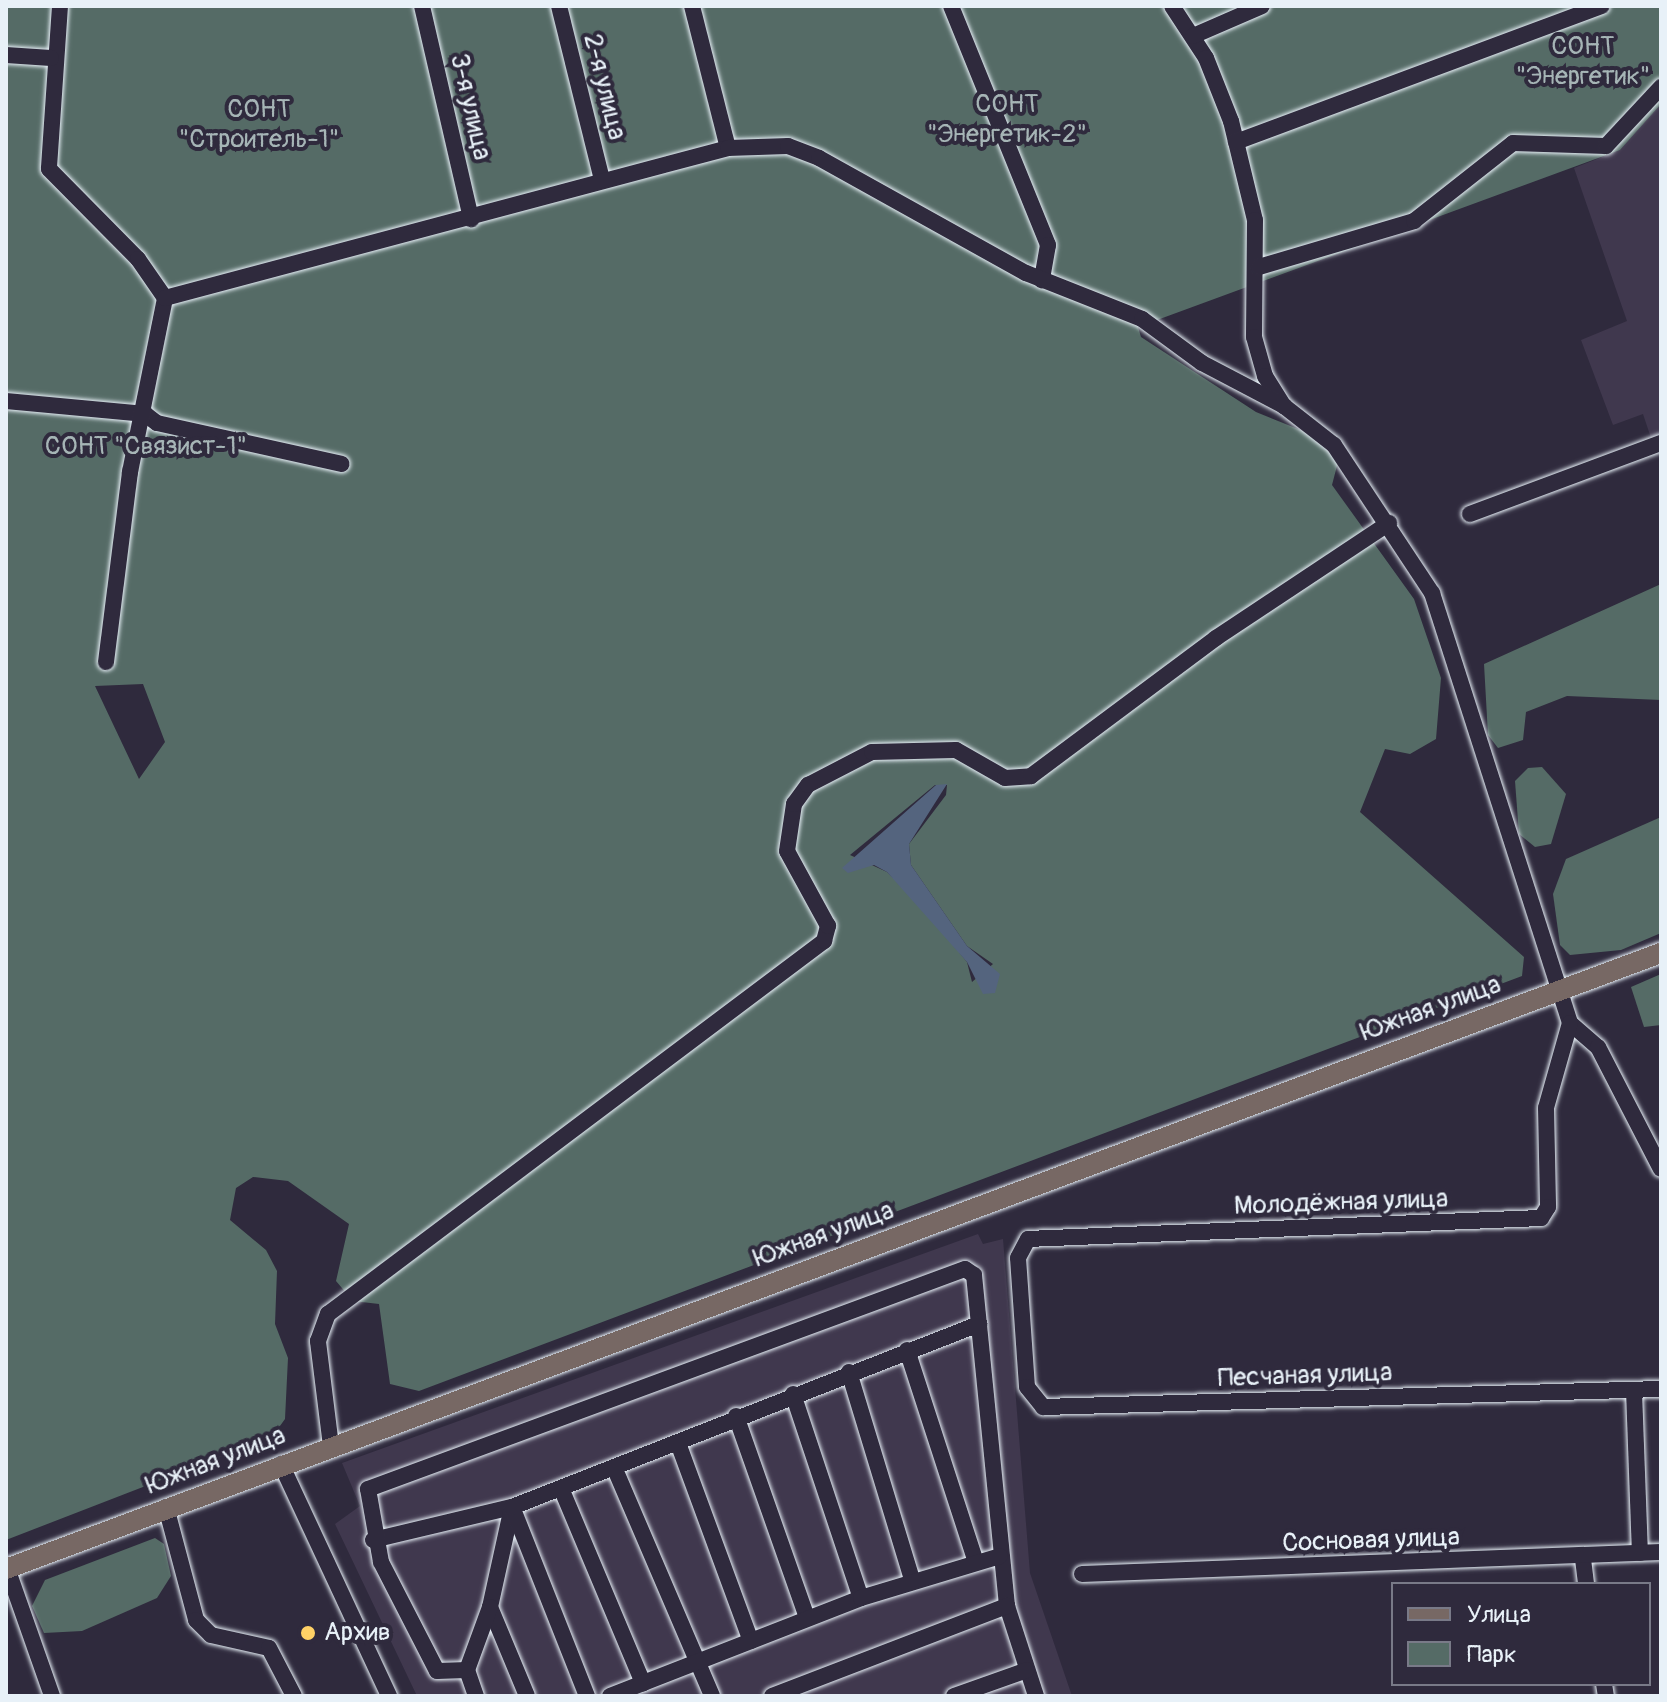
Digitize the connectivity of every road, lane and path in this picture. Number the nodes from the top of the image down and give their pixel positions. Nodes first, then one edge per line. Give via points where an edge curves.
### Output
1 (60, 6) edge
2 (422, 6) edge
3 (559, 6) edge
4 (692, 6) edge
5 (951, 6) edge
6 (1172, 6) edge
7 (1262, 6) edge
8 (1602, 6) edge
9 (1193, 36) junction
10 (6, 55) edge
11 (51, 58) junction
12 (1661, 87) edge
13 (1236, 142) junction
14 (728, 148) junction
15 (602, 180) junction
16 (471, 219) junction
17 (1259, 267) junction
18 (1042, 280) junction
19 (165, 298) junction
20 (6, 401) edge
21 (1284, 406) junction
22 (145, 414) junction
23 (1661, 443) edge
24 (342, 464) dead end
25 (1470, 514) dead end
26 (1389, 523) junction
27 (106, 662) dead end
28 (1661, 953) edge
29 (1558, 990) junction
30 (1570, 1023) junction
31 (1661, 1169) edge
32 (1021, 1322) joint
33 (979, 1324) junction
34 (907, 1350) junction
35 (849, 1372) junction
36 (1661, 1389) edge
37 (1634, 1391) junction
38 (793, 1394) junction
39 (736, 1416) junction
40 (678, 1443) junction
41 (331, 1446) junction
42 (281, 1464) junction
43 (614, 1467) junction
44 (561, 1488) junction
45 (166, 1507) junction
46 (512, 1507) junction
47 (373, 1540) junction
48 (1661, 1552) edge
49 (1640, 1553) junction
50 (1000, 1556) junction
51 (975, 1559) junction
52 (1583, 1559) junction
53 (6, 1568) edge
54 (1082, 1574) dead end
55 (912, 1580) junction
56 (1586, 1582) edge
57 (861, 1598) junction
58 (1007, 1606) junction
59 (490, 1607) junction
60 (807, 1618) junction
61 (751, 1641) junction
62 (697, 1662) junction
63 (467, 1670) junction
64 (1027, 1670) junction
65 (643, 1683) junction
66 (52, 1696) edge
67 (294, 1696) edge
68 (389, 1696) edge
69 (476, 1696) edge
70 (527, 1696) edge
71 (587, 1696) edge
72 (610, 1696) edge
73 (712, 1696) edge
74 (772, 1696) edge
75 (954, 1696) edge
76 (1036, 1696) edge

1 - 11 street
2 - 16 street, 3-я улица
3 - 15 street, 2-я улица
4 - 14 street
5 - 18 street via 1048,245
6 - 9 street
7 - 9 street
8 - 13 street
9 - 13 street
10 - 11 street
11 - 19 street via 49,169 138,259
12 - 17 street via 1606,146 1513,143 1414,221
13 - 17 street
14 - 15 street
14 - 18 street via 788,146 819,158
15 - 16 street
16 - 19 street
17 - 21 street via 1254,337
18 - 21 street via 1142,319 1202,363
19 - 22 street
20 - 22 street
21 - 26 street via 1334,445
22 - 24 street via 157,423
22 - 27 street via 130,472
23 - 25 street
26 - 29 street via 1447,634
26 - 41 street via 1216,638 1031,776 1005,778 956,750 872,752 808,785 790,814 787,851 828,926 824,941 328,1314 318,1349
28 - 29 main road, Южная улица
29 - 30 street
29 - 41 main road, Южная улица
30 - 31 street via 1598,1047
30 - 32 street, Молодёжная улица via 1546,1108 1548,1207 1541,1218 1028,1239 1018,1258
32 - 37 street, Песчаная улица via 1027,1387 1043,1407
33 - 34 street
33 - 47 street via 974,1275 965,1269 376,1484 366,1499
33 - 50 street
34 - 35 street
34 - 51 street
35 - 38 street
35 - 55 street
36 - 37 street, Песчаная улица
37 - 49 street
38 - 39 street
38 - 57 street
39 - 40 street
39 - 60 street
40 - 43 street
40 - 61 street
41 - 42 main road, Южная улица
42 - 45 main road, Южная улица
42 - 68 street
43 - 44 street
43 - 62 street
44 - 46 street
44 - 65 street
45 - 53 main road, Южная улица
45 - 67 street via 196,1620 211,1635 269,1648
46 - 47 street
46 - 59 street
46 - 71 street
47 - 63 street via 437,1671
48 - 49 street, Сосновая улица
49 - 52 street, Сосновая улица
50 - 51 street
50 - 58 street
51 - 55 street
52 - 54 street, Сосновая улица
52 - 56 street
53 - 66 street
55 - 57 street
57 - 60 street
58 - 64 street
58 - 74 street
59 - 63 street
59 - 70 street
60 - 61 street
61 - 62 street
62 - 65 street
62 - 73 street
63 - 69 street
64 - 75 street
64 - 76 street
65 - 72 street

